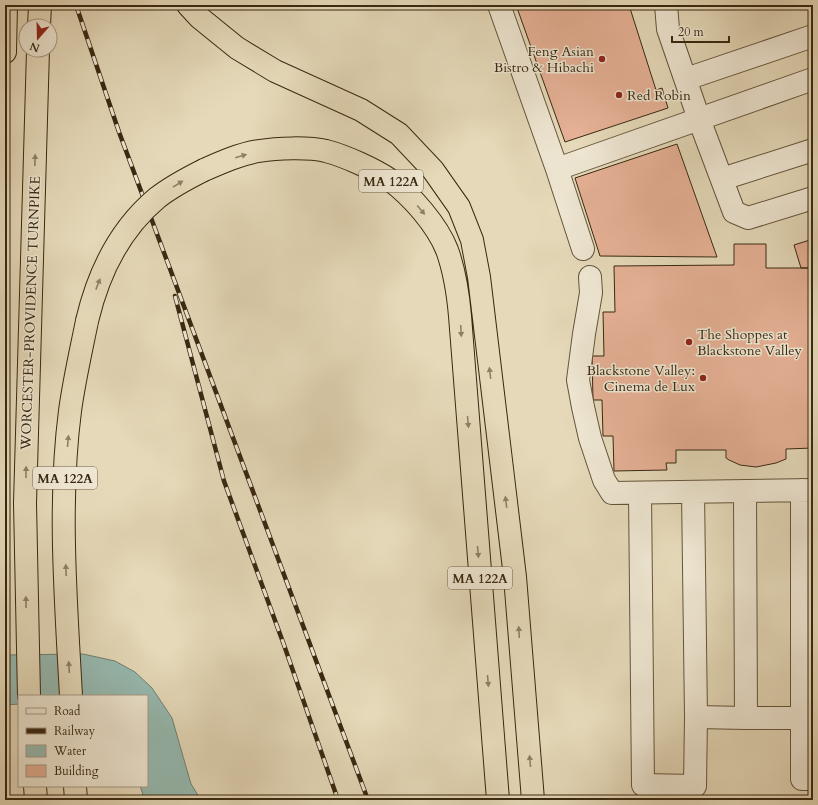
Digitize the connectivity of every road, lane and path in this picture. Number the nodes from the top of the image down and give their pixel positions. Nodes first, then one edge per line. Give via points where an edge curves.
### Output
1 (6, 5) edge
2 (40, 5) edge
3 (188, 5) edge
4 (499, 5) edge
5 (666, 5) edge
6 (39, 18) edge
7 (813, 36) edge
8 (5, 52) edge
9 (38, 58) edge
10 (686, 79) junction
11 (813, 79) edge
12 (699, 119) junction
13 (813, 150) edge
14 (557, 169) junction
15 (722, 179) junction
16 (813, 198) edge
17 (583, 249) dead end
18 (590, 277) dead end
19 (808, 490) edge
20 (745, 491) junction
21 (693, 492) junction
22 (640, 493) junction
23 (29, 695) edge
24 (71, 695) edge
25 (696, 717) junction
26 (746, 718) junction
27 (802, 718) junction
28 (813, 779) edge
29 (35, 787) edge
30 (76, 787) edge
31 (36, 800) edge
32 (76, 800) edge
33 (498, 800) edge
34 (533, 800) edge

1 - 8 highway
2 - 6 highway
34 -> 3 highway via 515,577 480,284 472,240 459,207 433,170 399,134 361,110 275,72 237,48
4 - 14 lane
5 - 10 lane via 668,29
7 - 10 lane
23 -> 9 highway, WORCESTER-PROVIDENCE TURNPIKE via 25,503
10 - 12 lane
11 - 12 lane
12 - 14 lane
12 - 15 lane
13 - 15 lane
14 - 17 lane
15 - 16 lane via 734,212 748,218
18 - 22 lane via 591,292 578,380 584,415 604,480 612,494
19 - 20 lane
19 - 27 lane
20 - 21 lane
20 - 26 lane
21 - 22 lane
21 - 25 lane
22 - 25 lane via 643,785 695,786
24 -> 33 highway, MA 122A, bridge via 64,511 66,456 70,411 87,321 92,299 102,275 116,246 135,219 162,194 178,184 232,158 258,151 289,148 325,151 360,164 389,180 411,199 432,224 446,250 457,282
25 - 26 lane
26 - 27 lane
27 - 28 lane via 802,779
29 - 31 highway
30 - 32 highway

